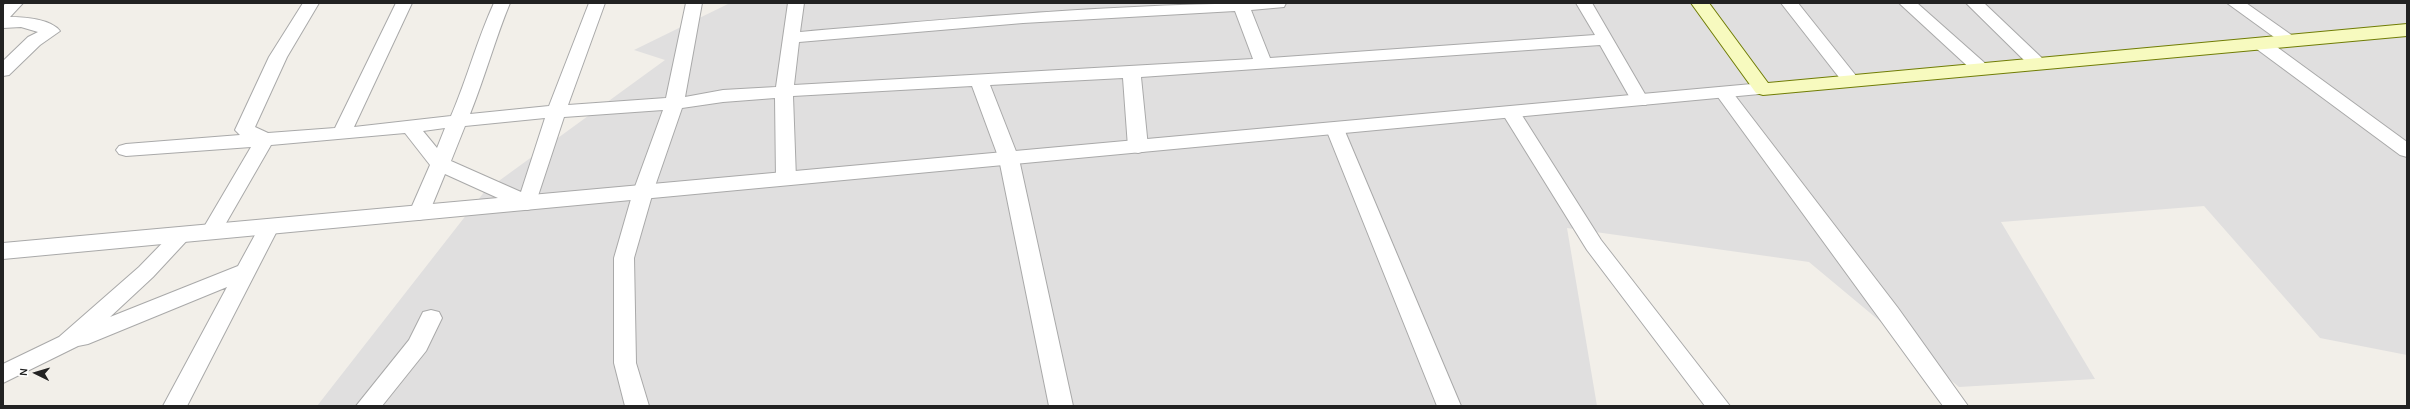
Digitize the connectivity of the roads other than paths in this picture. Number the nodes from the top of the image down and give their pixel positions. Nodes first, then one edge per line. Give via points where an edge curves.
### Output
1 (15, 3) edge
2 (311, 3) edge
3 (404, 3) edge
4 (502, 3) edge
5 (596, 3) edge
6 (694, 3) edge
7 (796, 3) edge
8 (1278, 3) edge
9 (1584, 3) edge
10 (1700, 3) edge
11 (1789, 3) edge
12 (1907, 3) edge
13 (1974, 3) edge
14 (2235, 3) edge
15 (1241, 5) junction
16 (3, 15) edge
17 (3, 23) edge
18 (2407, 30) edge
19 (791, 38) junction
20 (1606, 39) junction
21 (2291, 40) junction
22 (2260, 42) junction
23 (1264, 64) junction
24 (2038, 64) junction
25 (1981, 69) junction
26 (3, 71) edge
27 (1132, 73) junction
28 (979, 81) junction
29 (1851, 81) junction
30 (1763, 89) junction
31 (784, 92) junction
32 (1724, 93) junction
33 (1640, 101) junction
34 (674, 104) junction
35 (556, 112) junction
36 (1511, 113) junction
37 (459, 120) junction
38 (410, 126) junction
39 (1335, 129) junction
40 (342, 133) junction
41 (2407, 133) edge
42 (2386, 134) junction
43 (266, 139) junction
44 (1138, 147) junction
45 (126, 150) dead end
46 (2407, 150) edge
47 (1009, 158) junction
48 (439, 164) junction
49 (786, 179) junction
50 (643, 192) junction
51 (527, 203) junction
52 (419, 213) junction
53 (269, 227) junction
54 (211, 232) junction
55 (182, 235) junction
56 (3, 251) edge
57 (245, 271) junction
58 (430, 318) dead end
59 (67, 343) junction
60 (3, 374) edge
61 (175, 406) edge
62 (368, 406) edge
63 (637, 406) edge
64 (1061, 406) edge
65 (1449, 406) edge
66 (1718, 406) edge
67 (1956, 406) edge

1 - 16 street
2 - 43 street via 278,57 244,130
3 - 40 street
4 - 37 street
5 - 35 street
6 - 34 street
7 - 19 street
8 - 15 street
9 - 20 street
10 - 30 main road
11 - 29 street
12 - 25 street
13 - 24 street
14 - 21 street
15 - 19 street via 1023,18
15 - 23 street
17 - 26 street via 15,21 37,24 51,31 34,41
18 - 21 main road
19 - 31 street
20 - 23 street
20 - 33 street
21 - 22 main road
22 - 24 main road
22 - 42 street
23 - 27 street
24 - 25 main road
25 - 29 main road
27 - 28 street
27 - 44 street
28 - 31 street
28 - 47 street
29 - 30 main road
30 - 32 street
31 - 34 street via 723,96
31 - 49 street
32 - 33 street
32 - 67 street
33 - 36 street
34 - 35 street
34 - 50 street
35 - 37 street
35 - 51 street
36 - 39 street
36 - 66 street via 1594,245
37 - 38 street
37 - 48 street
38 - 40 street
38 - 48 street
39 - 44 street
39 - 65 street
40 - 43 street
41 - 42 street
42 - 46 street
43 - 45 street
43 - 54 street
44 - 47 street
47 - 49 street
47 - 64 street
48 - 51 street
48 - 52 street
49 - 50 street
50 - 51 street
50 - 63 street via 624,258 625,363
51 - 52 street
52 - 53 street
53 - 54 street
53 - 57 street
54 - 55 street
55 - 56 street
55 - 59 street via 146,272
57 - 59 street
57 - 61 street
58 - 62 street via 418,344
59 - 60 street

